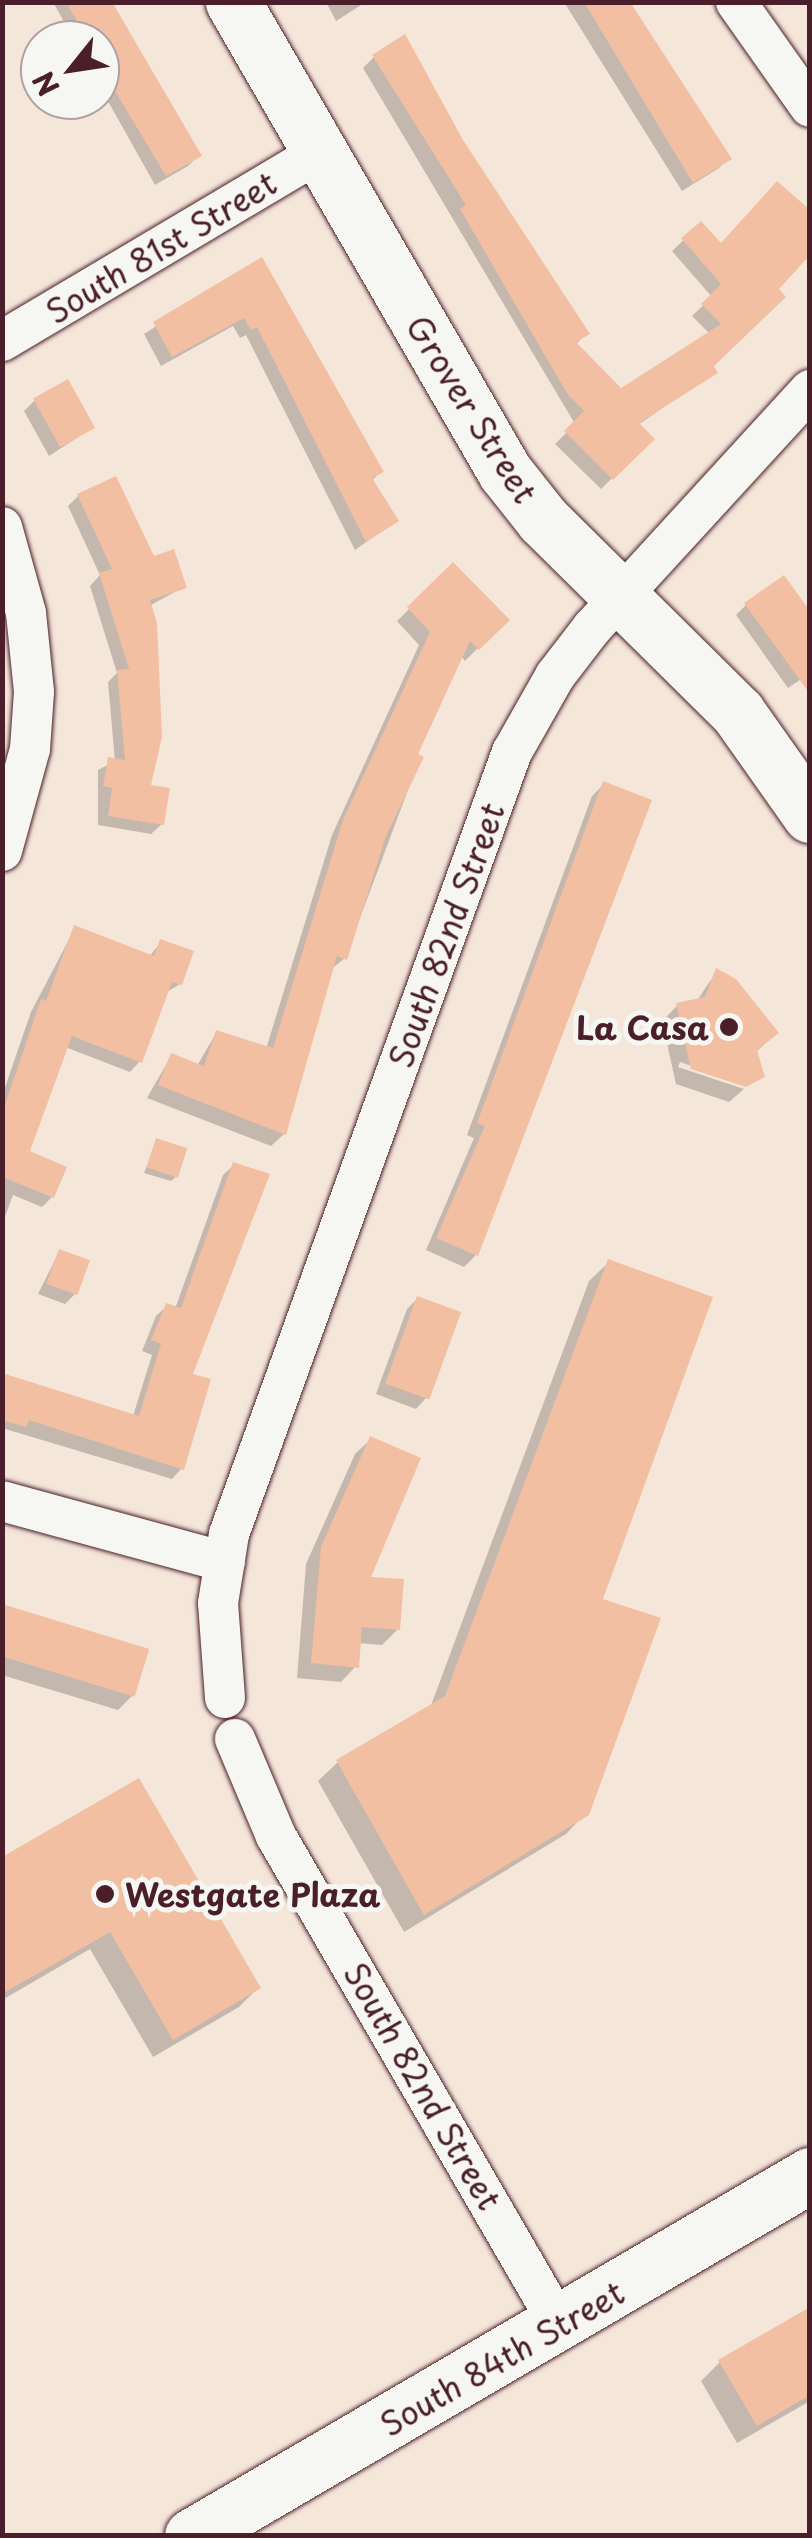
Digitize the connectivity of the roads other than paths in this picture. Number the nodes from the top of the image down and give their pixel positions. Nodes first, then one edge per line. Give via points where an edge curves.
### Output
1 (232, 2) edge
2 (736, 2) edge
3 (810, 107) edge
4 (320, 153) junction
5 (2, 342) edge
6 (810, 390) edge
7 (2, 527) edge
8 (622, 596) junction
9 (810, 815) edge
10 (2, 851) edge
11 (2, 1501) edge
12 (225, 1562) junction
13 (225, 1698) dead end
14 (235, 1739) dead end
15 (810, 2175) edge
16 (560, 2326) junction
17 (192, 2536) edge

1 - 4 street, Grover Street
2 - 3 street
4 - 5 street, South 81st Street
4 - 8 street, Grover Street via 505,472
6 - 8 street, South 82nd Street
7 - 10 street via 26,612 34,692 30,749
8 - 9 street, Grover Street via 738,713
8 - 12 street, South 82nd Street via 555,676 512,752
11 - 12 street
12 - 13 street, South 82nd Street via 218,1603
14 - 16 street, South 82nd Street via 276,1836
15 - 16 street, South 84th Street
16 - 17 street, South 84th Street

